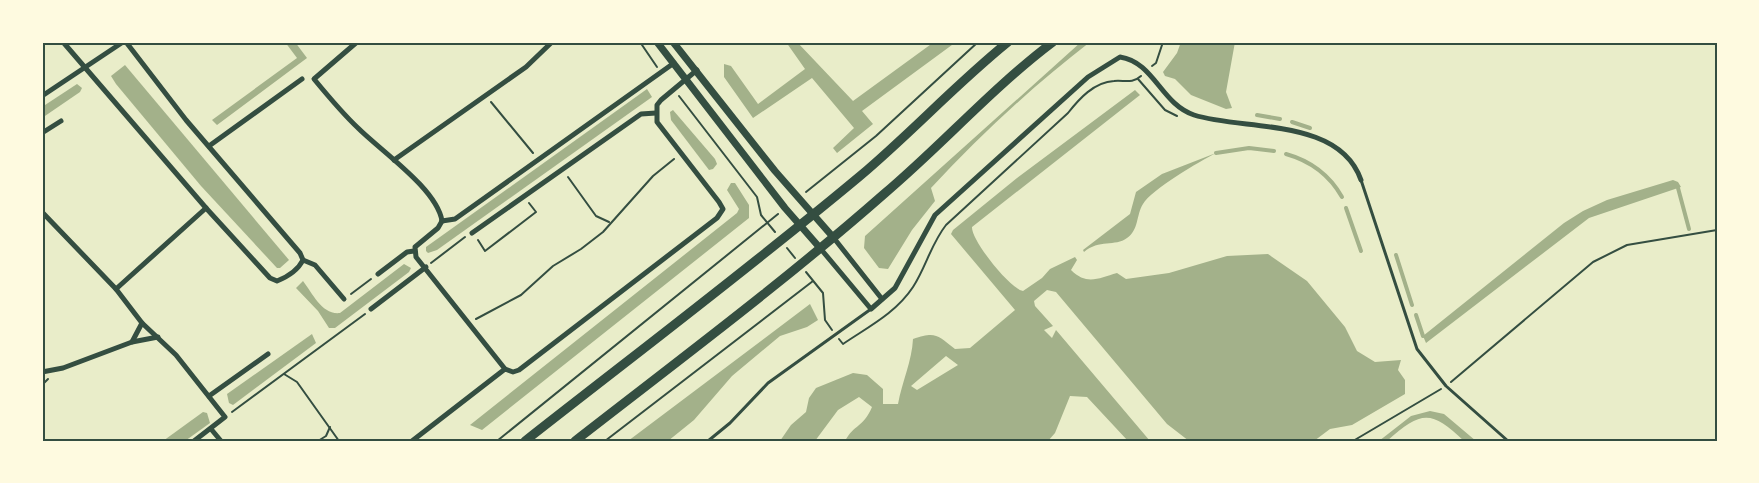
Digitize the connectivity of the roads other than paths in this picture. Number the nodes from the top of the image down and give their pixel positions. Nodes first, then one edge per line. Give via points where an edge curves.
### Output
1 (63, 42) edge
2 (124, 42) edge
3 (357, 42) edge
4 (552, 42) edge
5 (657, 42) edge
6 (673, 42) edge
7 (1008, 42) edge
8 (1053, 42) edge
9 (674, 63) junction
10 (84, 68) junction
11 (697, 70) junction
12 (302, 79) dead end
13 (687, 80) junction
14 (42, 96) edge
15 (656, 113) junction
16 (61, 121) dead end
17 (42, 133) edge
18 (209, 146) junction
19 (394, 160) junction
20 (1361, 180) joint
21 (206, 208) junction
22 (42, 212) edge
23 (814, 213) junction
24 (442, 221) junction
25 (800, 226) junction
26 (472, 233) road end
27 (833, 237) junction
28 (820, 248) junction
29 (414, 251) junction
30 (303, 260) junction
31 (426, 267) junction
32 (378, 274) road end
33 (116, 289) junction
34 (344, 299) road end
35 (882, 299) junction
36 (372, 309) road end
37 (871, 309) junction
38 (142, 323) junction
39 (158, 337) junction
40 (132, 342) junction
41 (268, 354) dead end
42 (505, 369) junction
43 (42, 372) edge
44 (209, 396) junction
45 (212, 429) junction
46 (194, 441) edge
47 (221, 441) edge
48 (412, 441) edge
49 (525, 441) edge
50 (575, 441) edge
51 (708, 441) edge
52 (1508, 441) edge

1 - 10 street
2 - 10 street
2 - 18 street
3 - 19 street via 314,79 346,117
4 - 19 street via 526,67
5 - 9 street
6 - 11 street
7 - 23 main road
8 - 27 main road via 1015,70 886,193
9 - 13 street
9 - 24 street via 454,219
10 - 14 street
10 - 21 street
11 - 13 street
11 - 23 street
12 - 18 street
13 - 15 street via 661,100
13 - 25 street
15 - 26 street via 641,114
15 - 42 street via 657,122 723,209 717,218 519,370
16 - 17 street
18 - 30 street
19 - 24 street via 437,207
20 - 35 street via 1351,159 1307,134 1190,114 1175,104 1147,72 1131,59 1120,57 1088,77 935,216 895,288
20 - 52 lane via 1417,350 1446,386
21 - 30 street via 270,278 284,278
21 - 33 street
22 - 33 street
23 - 25 main road
23 - 27 street
24 - 29 street
25 - 28 street
25 - 49 main road
27 - 28 main road
27 - 35 street
28 - 37 street
28 - 50 main road
29 - 31 street
29 - 32 street via 406,252
30 - 34 street via 315,265
31 - 36 street
31 - 42 street
33 - 38 street
35 - 37 street
37 - 51 lane via 768,383
38 - 39 street
38 - 40 street
39 - 40 street
39 - 44 street
40 - 43 street
41 - 44 street
42 - 48 street
44 - 45 street via 225,417
45 - 46 street
45 - 47 street

